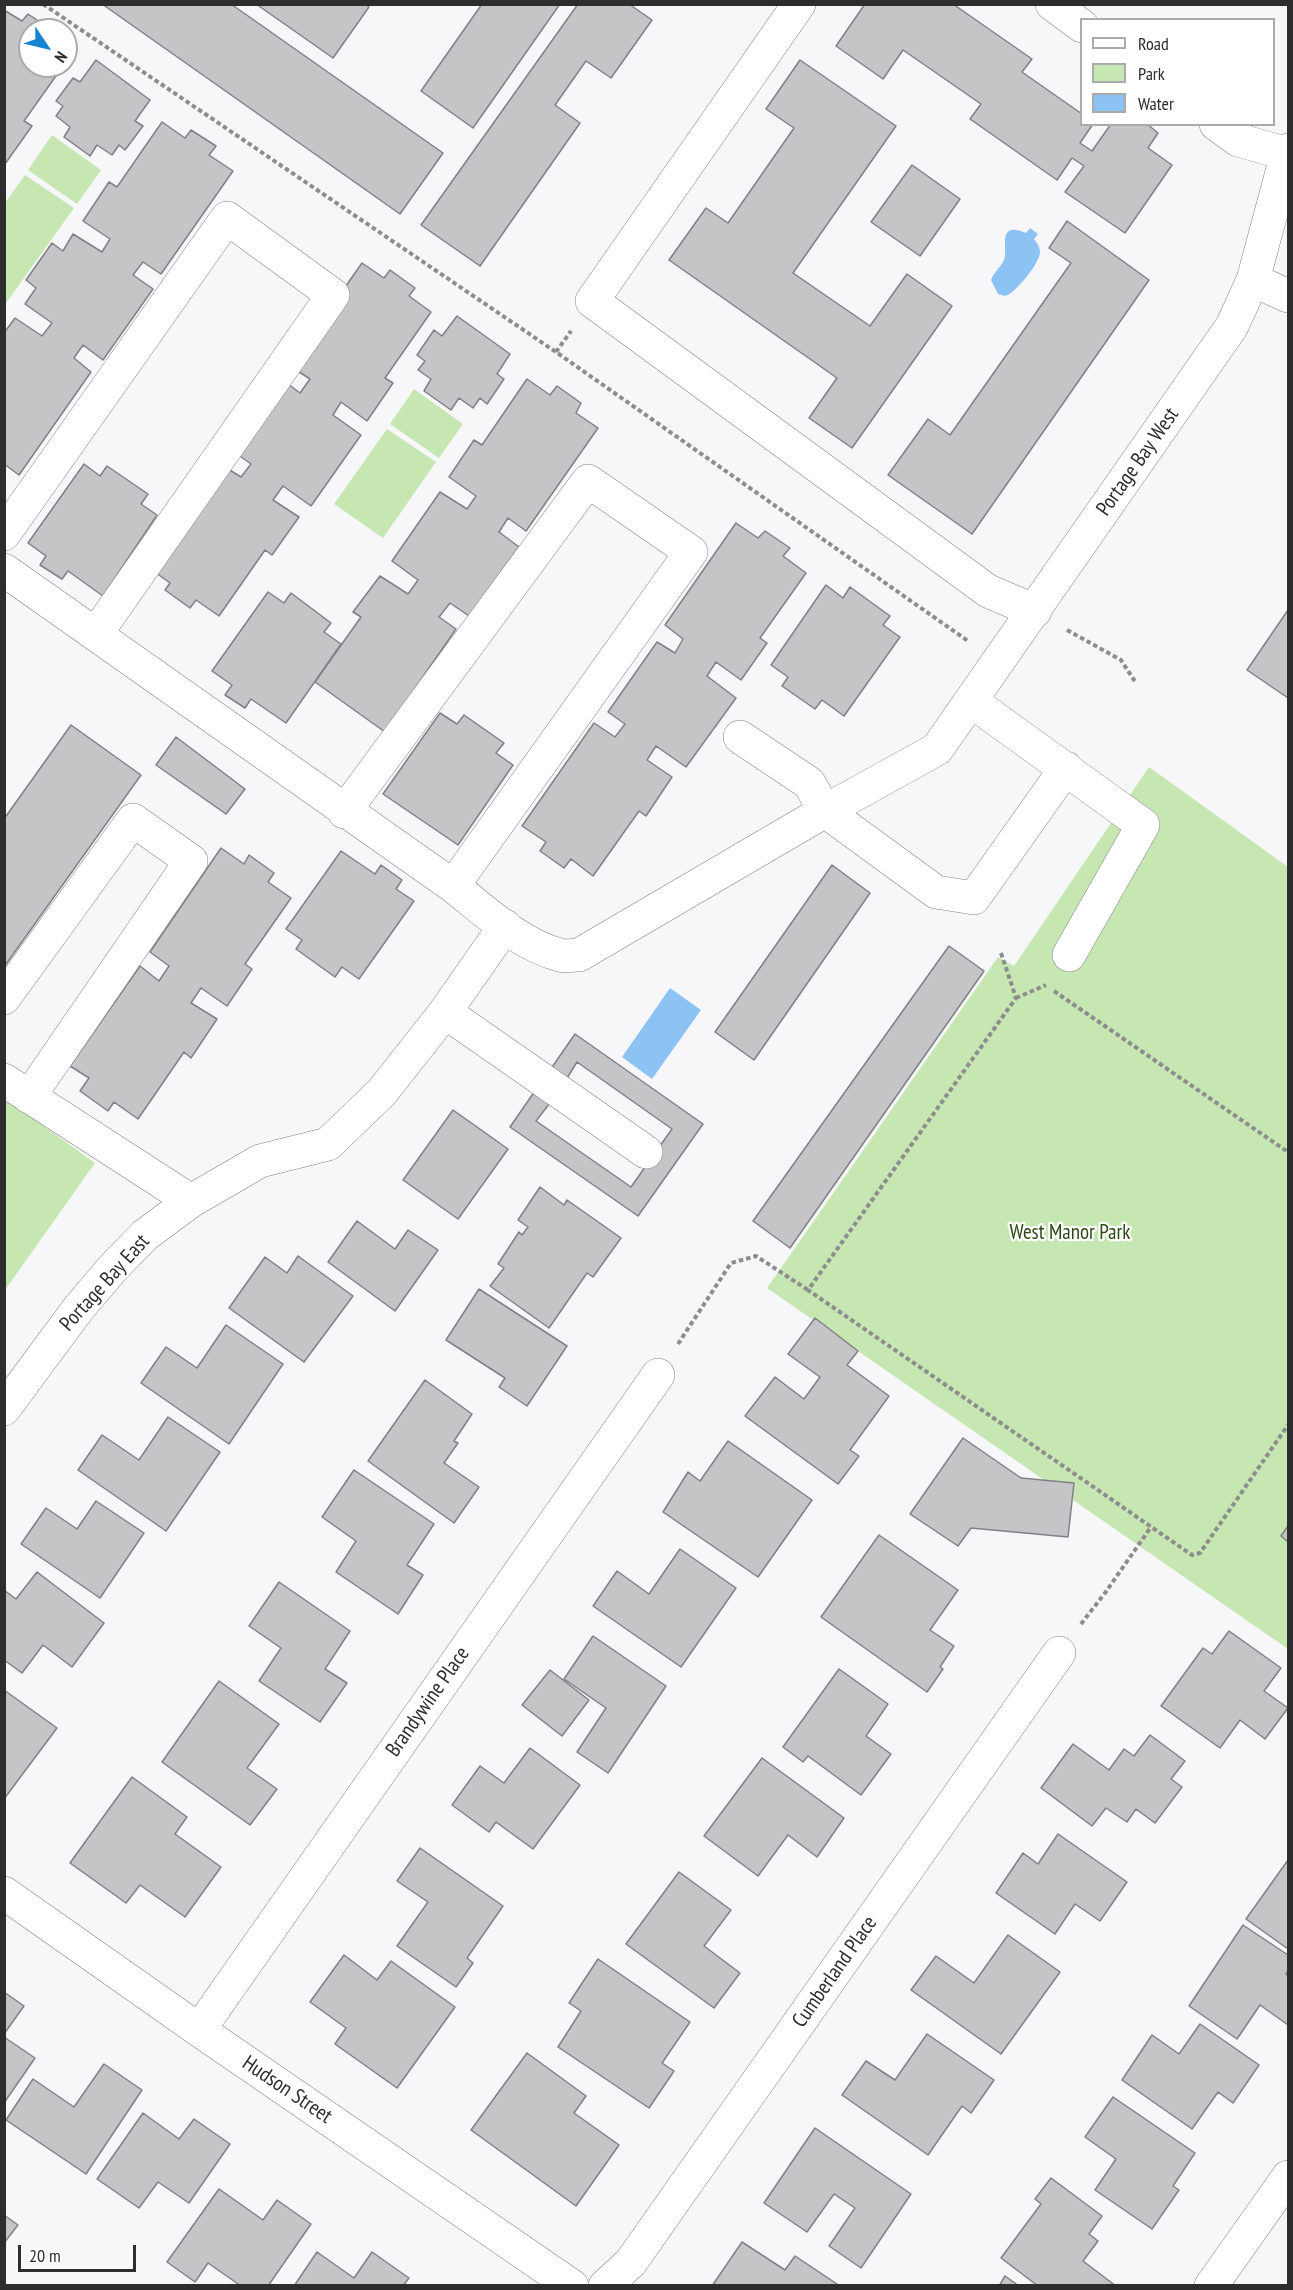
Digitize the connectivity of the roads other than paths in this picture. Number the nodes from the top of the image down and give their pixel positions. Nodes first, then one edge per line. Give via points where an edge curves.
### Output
1 (800, 4) edge
2 (1052, 4) edge
3 (1080, 25) edge
4 (1219, 126) edge
5 (1288, 152) edge
6 (1253, 280) junction
7 (1288, 296) edge
8 (4, 534) edge
9 (4, 570) edge
10 (1035, 611) junction
11 (96, 634) junction
12 (971, 701) junction
13 (740, 737) dead end
14 (1066, 768) junction
15 (825, 811) junction
16 (344, 812) junction
17 (453, 886) junction
18 (505, 926) junction
19 (1069, 955) road end
20 (4, 998) edge
21 (446, 1012) junction
22 (17, 1089) edge
23 (646, 1152) dead end
24 (191, 1201) junction
25 (658, 1375) road end
26 (4, 1409) edge
27 (1059, 1653) road end
28 (4, 1893) edge
29 (199, 2030) junction
30 (1288, 2177) edge
31 (572, 2286) edge
32 (605, 2286) edge
33 (1211, 2286) edge

1 - 10 street via 592,301 988,591
2 - 3 street
4 - 5 street via 1238,140
5 - 6 street, Portage Bay West
6 - 7 street
6 - 10 street, Portage Bay West via 1233,326
8 - 11 street via 227,218 333,295
9 - 11 street
10 - 12 street, Portage Bay West
11 - 16 street
12 - 14 street
12 - 15 street, Portage Bay West via 937,749
13 - 15 street via 808,783
14 - 15 street via 974,898 936,892
14 - 19 street via 1143,825
15 - 18 street via 579,955 562,956 534,945
16 - 17 street
16 - 17 street via 588,481 691,552
17 - 18 street
18 - 21 street
20 - 22 street via 133,820 191,861
21 - 23 street
21 - 24 street, Portage Bay East via 382,1092 328,1144 260,1161
22 - 24 street
24 - 26 street, Portage Bay East via 146,1235 112,1269
25 - 29 street, Brandywine Place
27 - 32 street, Cumberland Place via 631,2262
28 - 29 street, Hudson Street
29 - 31 street, Hudson Street
30 - 33 street

